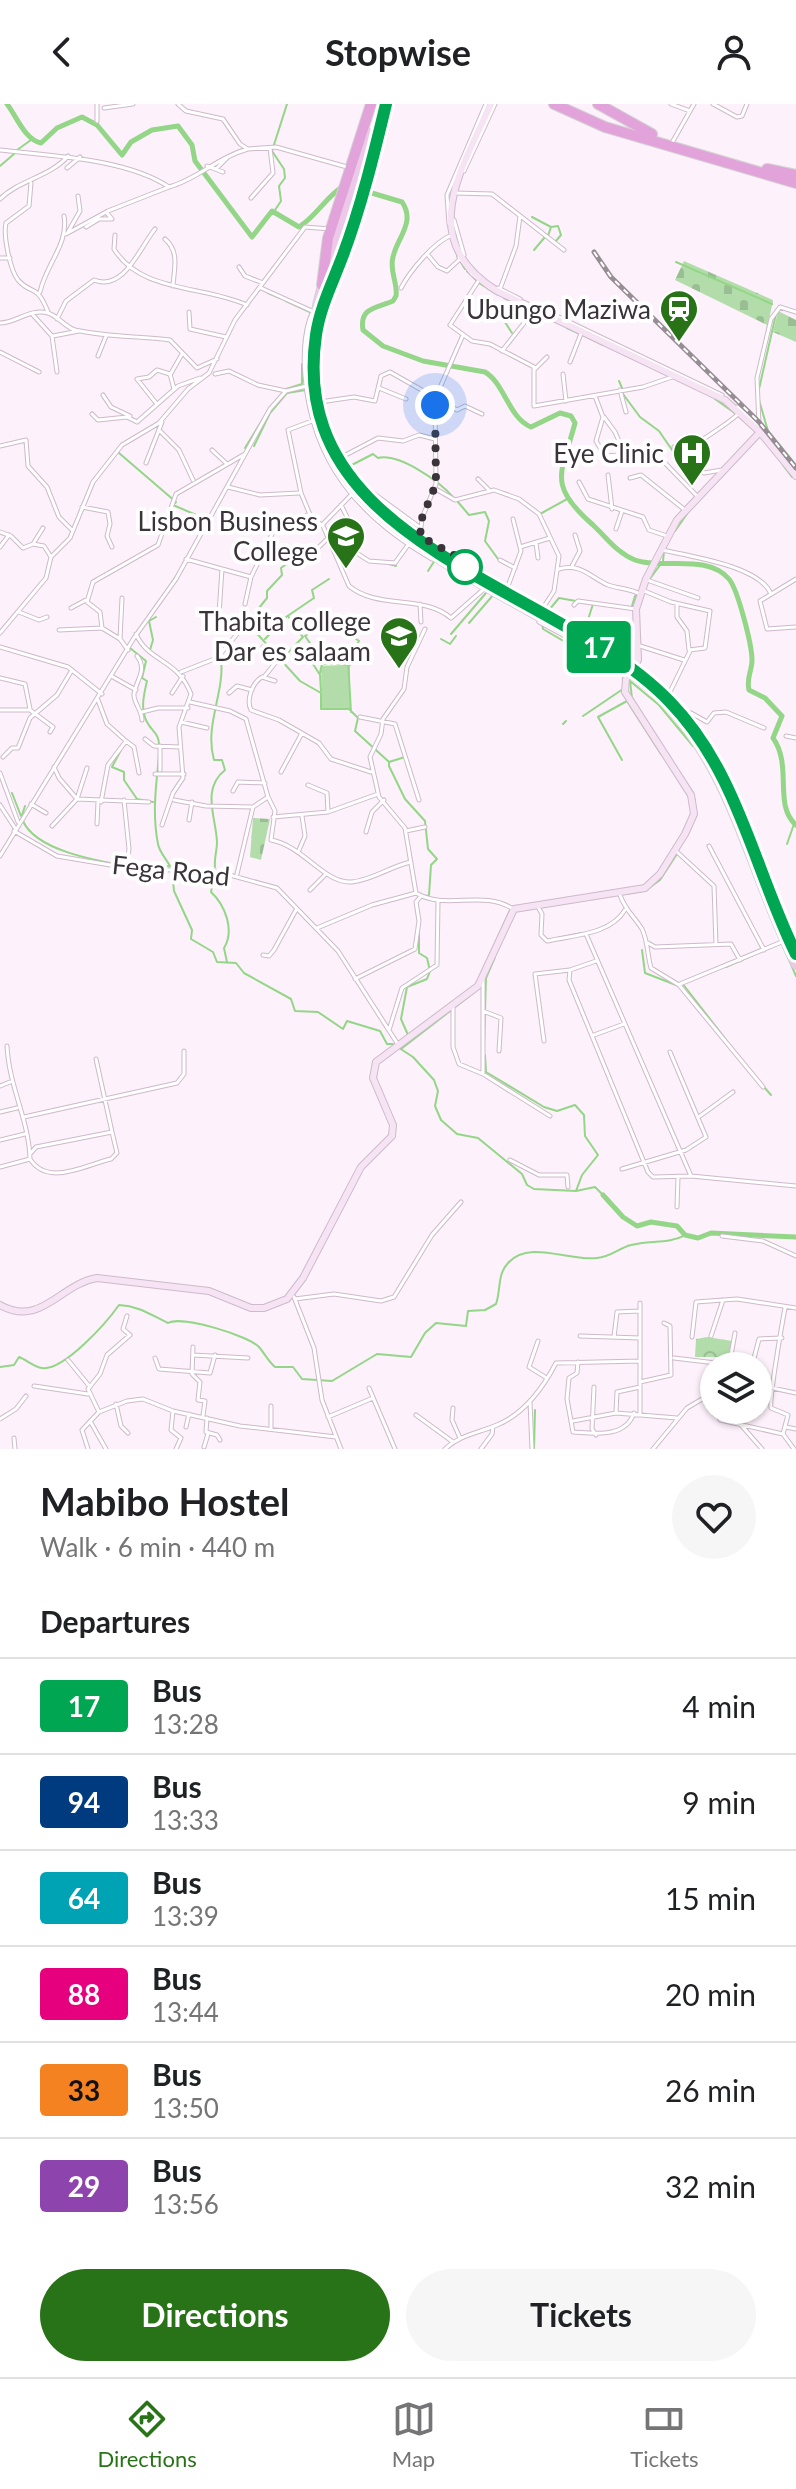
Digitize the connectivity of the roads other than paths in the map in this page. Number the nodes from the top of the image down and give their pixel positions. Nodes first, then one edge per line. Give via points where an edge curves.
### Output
1 (97, 104) edge
2 (133, 104) edge
3 (178, 104) edge
4 (373, 104) edge
5 (384, 104) edge
6 (491, 104) edge
7 (554, 104) edge
8 (598, 104) edge
9 (671, 104) edge
10 (694, 104) edge
11 (713, 104) edge
12 (747, 104) edge
13 (104, 108) dead end
14 (690, 111) junction
15 (97, 121) dead end
16 (673, 141) junction
17 (270, 148) junction
18 (248, 149) junction
19 (0, 150) edge
20 (233, 154) junction
21 (68, 156) junction
22 (80, 157) junction
23 (67, 168) dead end
24 (204, 168) junction
25 (217, 168) junction
26 (348, 171) junction
27 (223, 172) dead end
28 (796, 175) edge
29 (31, 183) junction
30 (796, 183) edge
31 (169, 187) junction
32 (455, 193) junction
33 (78, 196) dead end
34 (251, 198) dead end
35 (0, 199) edge
36 (64, 216) dead end
37 (520, 216) junction
38 (155, 229) dead end
39 (338, 232) junction
40 (66, 234) junction
41 (115, 235) dead end
42 (451, 235) junction
43 (165, 239) dead end
44 (564, 250) dead end
45 (12, 255) junction
46 (428, 255) junction
47 (0, 258) edge
48 (460, 259) junction
49 (239, 267) dead end
50 (129, 269) junction
51 (332, 279) junction
52 (479, 280) junction
53 (322, 285) joint
54 (173, 286) junction
55 (262, 286) junction
56 (401, 288) dead end
57 (500, 289) junction
58 (40, 292) junction
59 (247, 305) junction
60 (317, 309) junction
61 (530, 309) junction
62 (189, 312) dead end
63 (796, 312) edge
64 (48, 313) junction
65 (33, 315) dead end
66 (57, 319) junction
67 (0, 323) edge
68 (79, 331) junction
69 (581, 332) junction
70 (463, 335) junction
71 (52, 336) junction
72 (106, 336) junction
73 (226, 337) junction
74 (502, 351) junction
75 (0, 352) edge
76 (182, 353) junction
77 (98, 356) dead end
78 (547, 357) dead end
79 (217, 359) junction
80 (570, 362) dead end
81 (535, 369) junction
82 (39, 372) dead end
83 (57, 372) dead end
84 (215, 374) dead end
85 (563, 374) dead end
86 (170, 375) junction
87 (676, 375) junction
88 (204, 377) junction
89 (312, 385) junction
90 (379, 388) junction
91 (174, 389) junction
92 (620, 390) junction
93 (286, 391) junction
94 (103, 395) dead end
95 (594, 396) junction
96 (406, 399) dead end
97 (435, 399) junction
98 (566, 401) junction
99 (319, 402) junction
100 (157, 404) junction
101 (626, 412) dead end
102 (739, 413) junction
103 (92, 414) dead end
104 (482, 414) dead end
105 (603, 417) junction
106 (163, 420) junction
107 (314, 420) junction
108 (137, 422) junction
109 (758, 430) junction
110 (142, 431) junction
111 (160, 431) junction
112 (436, 439) junction
113 (0, 446) edge
114 (674, 447) dead end
115 (700, 448) dead end
116 (212, 450) dead end
117 (245, 454) junction
118 (625, 455) junction
119 (339, 458) junction
120 (146, 463) dead end
121 (227, 464) junction
122 (722, 470) junction
123 (608, 475) dead end
124 (796, 476) edge
125 (630, 478) dead end
126 (478, 479) dead end
127 (194, 481) junction
128 (579, 482) dead end
129 (228, 487) junction
130 (434, 488) junction
131 (490, 491) junction
132 (301, 493) junction
133 (357, 493) junction
134 (697, 496) junction
135 (341, 505) junction
136 (82, 507) junction
137 (612, 509) junction
138 (685, 510) junction
139 (622, 511) junction
140 (309, 514) junction
141 (513, 519) dead end
142 (323, 526) junction
143 (420, 527) junction
144 (43, 528) dead end
145 (616, 529) dead end
146 (72, 530) junction
147 (0, 532) edge
148 (9, 535) junction
149 (575, 535) dead end
150 (420, 537) junction
151 (328, 538) junction
152 (550, 538) junction
153 (666, 538) junction
154 (408, 542) junction
155 (536, 543) junction
156 (33, 544) junction
157 (0, 547) edge
158 (112, 547) dead end
159 (348, 547) junction
160 (520, 547) junction
161 (313, 553) dead end
162 (660, 553) junction
163 (51, 557) junction
164 (337, 557) junction
165 (538, 558) dead end
166 (186, 559) junction
167 (500, 560) dead end
168 (572, 566) junction
169 (515, 568) junction
170 (222, 569) junction
171 (559, 569) junction
172 (251, 577) junction
173 (796, 579) edge
174 (508, 586) junction
175 (643, 587) junction
176 (484, 589) junction
177 (771, 594) junction
178 (122, 598) dead end
179 (698, 598) dead end
180 (86, 600) junction
181 (245, 604) dead end
182 (420, 604) junction
183 (677, 604) junction
184 (574, 605) dead end
185 (71, 608) dead end
186 (636, 609) junction
187 (542, 610) junction
188 (19, 612) junction
189 (219, 614) dead end
190 (47, 617) dead end
191 (421, 622) dead end
192 (796, 627) edge
193 (102, 628) junction
194 (425, 629) dead end
195 (59, 630) dead end
196 (0, 633) edge
197 (238, 633) dead end
198 (136, 634) junction
199 (120, 639) junction
200 (637, 645) junction
201 (0, 647) edge
202 (263, 647) dead end
203 (128, 650) junction
204 (690, 651) junction
205 (602, 654) junction
206 (137, 656) dead end
207 (684, 660) junction
208 (633, 669) junction
209 (72, 670) junction
210 (182, 674) junction
211 (113, 677) junction
212 (264, 677) junction
213 (0, 678) edge
214 (275, 681) dead end
215 (136, 690) junction
216 (252, 690) junction
217 (172, 693) dead end
218 (229, 693) dead end
219 (102, 694) junction
220 (669, 694) junction
221 (98, 700) junction
222 (190, 702) junction
223 (188, 708) junction
224 (249, 708) junction
225 (0, 710) edge
226 (33, 711) junction
227 (142, 712) junction
228 (684, 714) junction
229 (243, 716) junction
230 (360, 717) dead end
231 (383, 719) junction
232 (142, 720) dead end
233 (181, 722) junction
234 (207, 728) dead end
235 (764, 728) dead end
236 (50, 732) dead end
237 (302, 733) junction
238 (786, 736) dead end
239 (796, 738) edge
240 (145, 739) dead end
241 (126, 741) junction
242 (160, 746) junction
243 (180, 747) junction
244 (3, 757) dead end
245 (54, 767) junction
246 (87, 768) dead end
247 (281, 772) dead end
248 (371, 772) junction
249 (0, 773) edge
250 (139, 773) dead end
251 (184, 774) junction
252 (265, 783) junction
253 (308, 785) dead end
254 (233, 791) dead end
255 (378, 794) junction
256 (268, 797) junction
257 (77, 799) junction
258 (124, 800) junction
259 (173, 800) junction
260 (384, 800) junction
261 (419, 800) dead end
262 (100, 802) junction
263 (149, 802) dead end
264 (192, 802) junction
265 (31, 804) junction
266 (0, 805) edge
267 (253, 807) junction
268 (328, 812) junction
269 (46, 813) dead end
270 (302, 816) junction
271 (273, 817) junction
272 (189, 820) dead end
273 (18, 822) junction
274 (97, 824) dead end
275 (162, 825) dead end
276 (52, 826) dead end
277 (425, 827) dead end
278 (15, 829) junction
279 (406, 831) junction
280 (366, 832) dead end
281 (709, 846) dead end
282 (299, 850) junction
283 (676, 851) junction
284 (0, 856) edge
285 (411, 861) junction
286 (126, 867) junction
287 (326, 874) junction
288 (236, 875) junction
289 (310, 890) dead end
290 (620, 893) junction
291 (418, 894) junction
292 (438, 901) junction
293 (537, 905) junction
294 (514, 909) junction
295 (296, 910) junction
296 (625, 910) junction
297 (317, 928) junction
298 (586, 934) junction
299 (784, 941) junction
300 (648, 943) junction
301 (796, 943) edge
302 (716, 945) junction
303 (764, 950) junction
304 (796, 954) edge
305 (263, 955) dead end
306 (740, 960) junction
307 (596, 961) junction
308 (796, 965) edge
309 (570, 970) junction
310 (355, 979) junction
311 (483, 979) junction
312 (679, 985) junction
313 (453, 1006) junction
314 (483, 1011) junction
315 (624, 1024) junction
316 (388, 1031) junction
317 (593, 1035) junction
318 (544, 1041) dead end
319 (7, 1046) dead end
320 (399, 1046) junction
321 (184, 1051) dead end
322 (499, 1051) dead end
323 (670, 1052) dead end
324 (96, 1059) dead end
325 (483, 1074) junction
326 (11, 1079) junction
327 (0, 1086) edge
328 (763, 1087) dead end
329 (733, 1092) dead end
330 (105, 1099) junction
331 (17, 1108) junction
332 (0, 1112) edge
333 (550, 1116) dead end
334 (700, 1116) junction
335 (24, 1117) junction
336 (112, 1132) junction
337 (25, 1134) junction
338 (0, 1140) edge
339 (680, 1152) junction
340 (30, 1156) junction
341 (510, 1160) dead end
342 (647, 1162) junction
343 (0, 1167) edge
344 (622, 1169) dead end
345 (691, 1176) junction
346 (678, 1177) junction
347 (796, 1186) edge
348 (568, 1187) dead end
349 (461, 1202) dead end
350 (677, 1207) dead end
351 (722, 1236) dead end
352 (796, 1256) edge
353 (293, 1296) junction
354 (723, 1300) junction
355 (640, 1303) dead end
356 (0, 1305) edge
357 (785, 1308) junction
358 (796, 1308) edge
359 (640, 1311) junction
360 (127, 1316) dead end
361 (664, 1323) dead end
362 (735, 1333) dead end
363 (580, 1336) dead end
364 (711, 1336) dead end
365 (614, 1337) junction
366 (692, 1337) dead end
367 (640, 1338) junction
368 (782, 1338) junction
369 (538, 1341) dead end
370 (193, 1347) dead end
371 (731, 1352) edge
372 (756, 1352) edge
373 (193, 1355) junction
374 (215, 1355) junction
375 (155, 1358) dead end
376 (248, 1358) dead end
377 (672, 1358) junction
378 (68, 1360) dead end
379 (640, 1361) junction
380 (700, 1361) edge
381 (578, 1362) junction
382 (191, 1370) junction
383 (545, 1377) junction
384 (640, 1385) junction
385 (34, 1386) dead end
386 (90, 1387) junction
387 (594, 1387) dead end
388 (369, 1388) dead end
389 (772, 1388) joint
390 (796, 1391) edge
391 (88, 1394) junction
392 (26, 1396) dead end
393 (374, 1398) junction
394 (700, 1399) edge
395 (530, 1402) junction
396 (116, 1404) junction
397 (271, 1406) dead end
398 (453, 1408) dead end
399 (772, 1408) edge
400 (173, 1411) junction
401 (99, 1412) junction
402 (616, 1413) junction
403 (634, 1413) junction
404 (189, 1414) junction
405 (640, 1414) junction
406 (416, 1415) dead end
407 (592, 1415) junction
408 (328, 1417) junction
409 (205, 1418) junction
410 (677, 1418) junction
411 (0, 1419) edge
412 (90, 1421) junction
413 (573, 1421) junction
414 (737, 1424) edge
415 (741, 1425) junction
416 (186, 1427) dead end
417 (493, 1427) junction
418 (786, 1427) junction
419 (271, 1429) junction
420 (796, 1429) edge
421 (592, 1430) junction
422 (128, 1433) dead end
423 (585, 1433) junction
424 (208, 1434) junction
425 (783, 1434) junction
426 (596, 1435) junction
427 (336, 1437) junction
428 (14, 1438) dead end
429 (460, 1438) junction
430 (220, 1440) dead end
431 (453, 1442) junction
432 (485, 1443) junction
433 (204, 1447) edge
434 (491, 1448) edge
435 (15, 1449) edge
436 (88, 1449) edge
437 (106, 1449) edge
438 (176, 1449) edge
439 (341, 1449) edge
440 (395, 1449) edge
441 (445, 1449) edge
442 (481, 1449) edge
443 (532, 1449) edge
444 (653, 1449) edge
445 (762, 1449) edge
446 (793, 1449) edge

1 - 15 street
2 - 13 street
3 - 18 street via 186,111 225,120
4 - 26 highway
4 - 39 main road
5 - 39 main road
5 - 51 highway
6 - 32 street
6 - 42 street via 453,188
7 - 30 highway via 605,127
8 - 16 highway
9 - 14 street
10 - 14 street
11 - 12 street via 740,117
14 - 16 street
16 - 28 highway
17 - 18 street
17 - 26 street
17 - 34 street via 273,173
18 - 20 street
19 - 21 street
20 - 24 street
20 - 25 street
21 - 22 street
21 - 29 street
22 - 23 street
22 - 31 street
24 - 25 street
24 - 31 street
25 - 27 street
26 - 39 highway
29 - 35 street
29 - 45 street via 29,206 5,226 4,241
31 - 40 street
32 - 37 street via 492,194
32 - 57 street via 460,246 474,269
33 - 40 street via 80,211
36 - 40 street
37 - 44 street
37 - 57 street via 516,246
38 - 50 street
39 - 51 main road
39 - 53 highway
39 - 55 street via 305,227
40 - 58 street via 51,257
41 - 50 street via 114,249
42 - 46 street
42 - 48 street
42 - 52 street
43 - 54 street via 176,259
45 - 47 street via 9,260
45 - 58 street via 18,279
46 - 48 street via 447,271
46 - 56 street
48 - 52 street
49 - 55 street
50 - 54 street
50 - 66 street via 106,282 94,280 66,301
51 - 60 main road
52 - 61 street
52 - 69 street
52 - 70 street via 448,325
53 - 60 main road
54 - 59 street
55 - 59 street
55 - 60 street
57 - 109 street via 704,385
58 - 64 street
59 - 73 street
60 - 89 main road via 309,343
61 - 69 street
61 - 74 street
62 - 73 street via 190,329
63 - 109 street via 780,307 771,319 757,378
64 - 66 street
64 - 67 street
65 - 71 street
66 - 68 street
68 - 71 street
68 - 72 street
69 - 80 street
69 - 87 street
70 - 74 street
70 - 97 street
71 - 83 street
72 - 76 street via 167,339
72 - 77 street
73 - 79 street
74 - 81 street
75 - 82 street
76 - 79 street via 197,368
76 - 86 street
78 - 81 street
79 - 88 street
81 - 98 street via 533,405
84 - 93 street via 229,371
85 - 98 street
86 - 91 street
86 - 100 street via 156,370 137,379
87 - 92 street
87 - 102 street
88 - 91 street
88 - 106 street
89 - 93 street
89 - 99 main road
89 - 107 main road
90 - 96 street
90 - 97 street via 381,376 390,372
90 - 99 street via 375,401 354,397
91 - 100 street
92 - 95 street
92 - 101 street
93 - 117 street
94 - 108 street via 111,407
95 - 98 street
95 - 105 street
97 - 104 street
97 - 112 street
99 - 119 main road
100 - 108 street
102 - 109 street
102 - 115 street via 712,429 699,442
103 - 108 street via 98,420 123,417
105 - 118 street
105 - 118 street via 596,441 605,456
106 - 110 street
106 - 111 street
107 - 132 street via 288,430
107 - 133 main road via 329,454
108 - 110 street
109 - 122 street
109 - 124 street
110 - 136 street via 89,488
111 - 120 street
111 - 127 street via 179,450
112 - 119 street via 378,438
112 - 130 street
113 - 146 street via 26,440 28,466
114 - 122 street via 704,473
116 - 121 street
117 - 121 street
117 - 129 street
118 - 134 street via 645,452 663,462
119 - 133 main road
121 - 127 street
122 - 134 street
123 - 137 street
125 - 138 street via 641,475
126 - 131 street
127 - 180 street via 175,495 158,545 94,580
128 - 137 street via 588,499
129 - 132 street via 260,495
129 - 166 street
130 - 131 street via 455,500
130 - 143 street
131 - 152 street via 532,507
132 - 140 street
133 - 135 street
133 - 143 street via 373,493
133 - 150 main road
133 - 154 main road
134 - 138 street
135 - 142 street
135 - 159 street via 357,537
136 - 146 street
136 - 158 street via 108,512 106,533
137 - 139 street
138 - 153 street
139 - 145 street
139 - 153 street via 643,517 649,530
140 - 142 street
140 - 172 street via 277,524
141 - 160 street
142 - 151 street
143 - 150 street
144 - 156 street
146 - 163 street
147 - 148 street
148 - 156 street via 20,547
148 - 157 street
149 - 168 street via 580,551
150 - 174 street
150 - 187 main road
151 - 161 street
151 - 164 street
152 - 155 street
152 - 171 street
153 - 162 street
154 - 159 street via 395,563 369,561
154 - 176 street
154 - 205 main road
155 - 160 street
155 - 165 street
156 - 163 street via 44,546
159 - 164 street
160 - 169 street
162 - 175 street
162 - 177 street via 700,557 734,568 765,583
163 - 188 street via 46,578
164 - 182 street via 343,577 355,591
166 - 170 street
166 - 198 street
167 - 169 street
168 - 171 street
168 - 175 street via 606,584
169 - 174 street
170 - 172 street
170 - 189 street
171 - 187 street
172 - 181 street
173 - 177 street
174 - 187 street
175 - 179 street
175 - 183 street
175 - 186 street
176 - 182 street via 453,617
176 - 205 street via 591,653
177 - 192 street via 760,601 765,628
178 - 199 street
180 - 185 street
180 - 193 street via 100,612
182 - 191 street
183 - 204 street
183 - 204 street via 711,614 706,647
184 - 186 street via 578,601
186 - 200 street
187 - 208 main road
188 - 190 street via 39,620
188 - 196 street
193 - 195 street
193 - 199 street
194 - 231 street via 407,667 404,689
197 - 210 street via 217,658
198 - 203 street
198 - 210 street via 145,649
199 - 203 street
200 - 207 street
200 - 208 street
201 - 209 street
202 - 212 street via 276,662
203 - 211 street
204 - 207 street
205 - 208 main road
206 - 215 street via 141,671
207 - 220 street
208 - 220 street
208 - 228 main road
208 - 283 street via 624,687 629,701 691,795 694,814
208 - 299 main road via 710,763
209 - 219 street
209 - 226 street via 55,698
210 - 217 street
210 - 222 street
211 - 215 street
211 - 219 street
212 - 214 street
212 - 216 street
213 - 226 street via 25,684
215 - 227 street via 134,699
216 - 218 street via 237,686
216 - 224 street
219 - 221 street
220 - 228 street
221 - 241 street via 107,724
221 - 245 street
222 - 223 street
222 - 229 street
223 - 227 street
223 - 233 street
224 - 229 street
224 - 237 street
225 - 226 street
226 - 236 street via 53,727
226 - 244 street via 18,748
227 - 232 street
228 - 235 street via 707,722 714,713 726,712
228 - 301 street via 712,747 734,787
228 - 304 main road via 725,778
229 - 252 street
230 - 231 street
231 - 248 street via 371,752
231 - 261 street via 397,726
233 - 234 street
233 - 243 street
237 - 247 street
237 - 248 street via 331,759
238 - 239 street
240 - 242 street
241 - 250 street via 134,747
241 - 262 street via 108,765
242 - 243 street
242 - 251 street via 158,773
243 - 251 street
245 - 257 street
245 - 265 street
246 - 257 street
248 - 255 street
249 - 273 street
251 - 259 street
252 - 254 street via 238,782
252 - 256 street
253 - 268 street via 327,793
255 - 260 street
255 - 268 street
256 - 267 street
256 - 271 street via 275,808
257 - 262 street
257 - 276 street
258 - 262 street
258 - 263 street
258 - 286 street
259 - 264 street
259 - 275 street
260 - 279 street
260 - 280 street via 372,812
262 - 274 street
264 - 267 street
264 - 272 street
265 - 269 street
265 - 273 street
266 - 278 street
267 - 288 street
268 - 270 street
270 - 271 street
270 - 282 street via 305,836
271 - 282 street via 270,840
273 - 278 street
277 - 279 street
278 - 284 street
278 - 286 street, Fega Road via 57,856
279 - 285 street
281 - 303 street
282 - 287 street
283 - 290 street via 652,883
283 - 302 street via 714,886
285 - 287 street via 353,882
285 - 291 street
286 - 288 street, Fega Road
287 - 289 street
288 - 295 street, Fega Road via 277,888
290 - 293 street
290 - 296 street
291 - 292 street
291 - 297 street via 374,904
291 - 310 street via 415,949
292 - 294 street via 489,900
292 - 316 street via 437,965 400,990
293 - 294 street
293 - 298 street via 543,940
294 - 311 street
295 - 297 street, Fega Road
295 - 305 street via 274,950
296 - 298 street via 612,924
296 - 300 street
297 - 310 street, Fega Road
298 - 307 street
299 - 303 street
299 - 308 main road
300 - 302 street
300 - 312 street via 651,968
302 - 306 street via 733,945
303 - 306 street
306 - 312 street
307 - 309 street
307 - 315 street
309 - 317 street via 569,980
309 - 318 street via 534,976
310 - 316 street, Fega Road
311 - 313 street
311 - 314 street
312 - 328 street
313 - 320 street
313 - 325 street via 458,1063
314 - 322 street via 501,1018
314 - 325 street
315 - 317 street
315 - 339 street
316 - 320 street, Fega Road
317 - 342 street
319 - 326 street
320 - 353 street via 372,1069 393,1125 392,1136 361,1167
321 - 330 street via 184,1074 177,1083
323 - 334 street
324 - 330 street
325 - 333 street
326 - 327 street
326 - 331 street
329 - 334 street
330 - 335 street
330 - 336 street
331 - 332 street
331 - 335 street
334 - 339 street via 706,1137
335 - 337 street
336 - 340 street via 36,1147
336 - 340 street via 117,1153 111,1159 56,1175 36,1168
337 - 338 street
337 - 340 street
339 - 342 street
339 - 345 street
340 - 343 street
341 - 348 street via 539,1175 567,1175
342 - 344 street
342 - 346 street via 653,1177
345 - 346 street
345 - 347 street
346 - 350 street
349 - 353 street via 432,1235 394,1297 381,1301 334,1294
351 - 352 street via 763,1241
353 - 356 street via 257,1308 209,1291 97,1278 37,1310 17,1312
353 - 408 street via 314,1348
354 - 357 street
354 - 364 street
354 - 366 street via 695,1303
355 - 359 street
357 - 358 street
357 - 368 street
359 - 365 street via 617,1312
359 - 367 street
360 - 386 street via 123,1329 130,1335 107,1355
361 - 377 street via 670,1326
362 - 371 street
363 - 365 street
365 - 367 street
367 - 379 street
368 - 372 street via 759,1339
368 - 389 street
369 - 383 street via 529,1367
370 - 373 street
373 - 374 street
373 - 382 street
374 - 376 street
374 - 382 street via 212,1372
375 - 382 street via 159,1369
377 - 380 street
377 - 384 street via 669,1377
378 - 386 street
379 - 381 street
379 - 384 street
381 - 383 street via 556,1363
381 - 413 street via 577,1373 568,1379
382 - 409 street via 200,1383 198,1400 205,1401
383 - 395 street
384 - 402 street via 617,1392
384 - 405 street
385 - 391 street
386 - 391 street
387 - 407 street
388 - 393 street
389 - 390 street
391 - 401 street
392 - 411 street
393 - 408 street
393 - 440 street
394 - 410 street
395 - 417 street
395 - 443 street
396 - 400 street via 143,1399
396 - 401 street
396 - 422 street
397 - 419 street
398 - 429 street
399 - 418 street via 787,1414
400 - 404 street
400 - 438 street via 171,1430 181,1438
401 - 412 street
402 - 403 street
402 - 407 street
403 - 405 street
403 - 426 street via 628,1424
404 - 409 street
404 - 416 street
405 - 410 street
406 - 431 street
407 - 413 street
407 - 421 street
408 - 427 street
409 - 419 street
409 - 424 street
410 - 444 street
412 - 436 street via 82,1434
412 - 437 street
413 - 423 street via 573,1432
414 - 415 street
415 - 425 street
415 - 445 street
417 - 429 street
417 - 432 street
418 - 420 street
418 - 425 street
419 - 427 street
421 - 423 street
421 - 426 street
423 - 426 street
424 - 430 street
424 - 433 street
425 - 446 street
427 - 439 street
428 - 435 street
429 - 431 street
431 - 441 street
432 - 434 street
432 - 442 street

